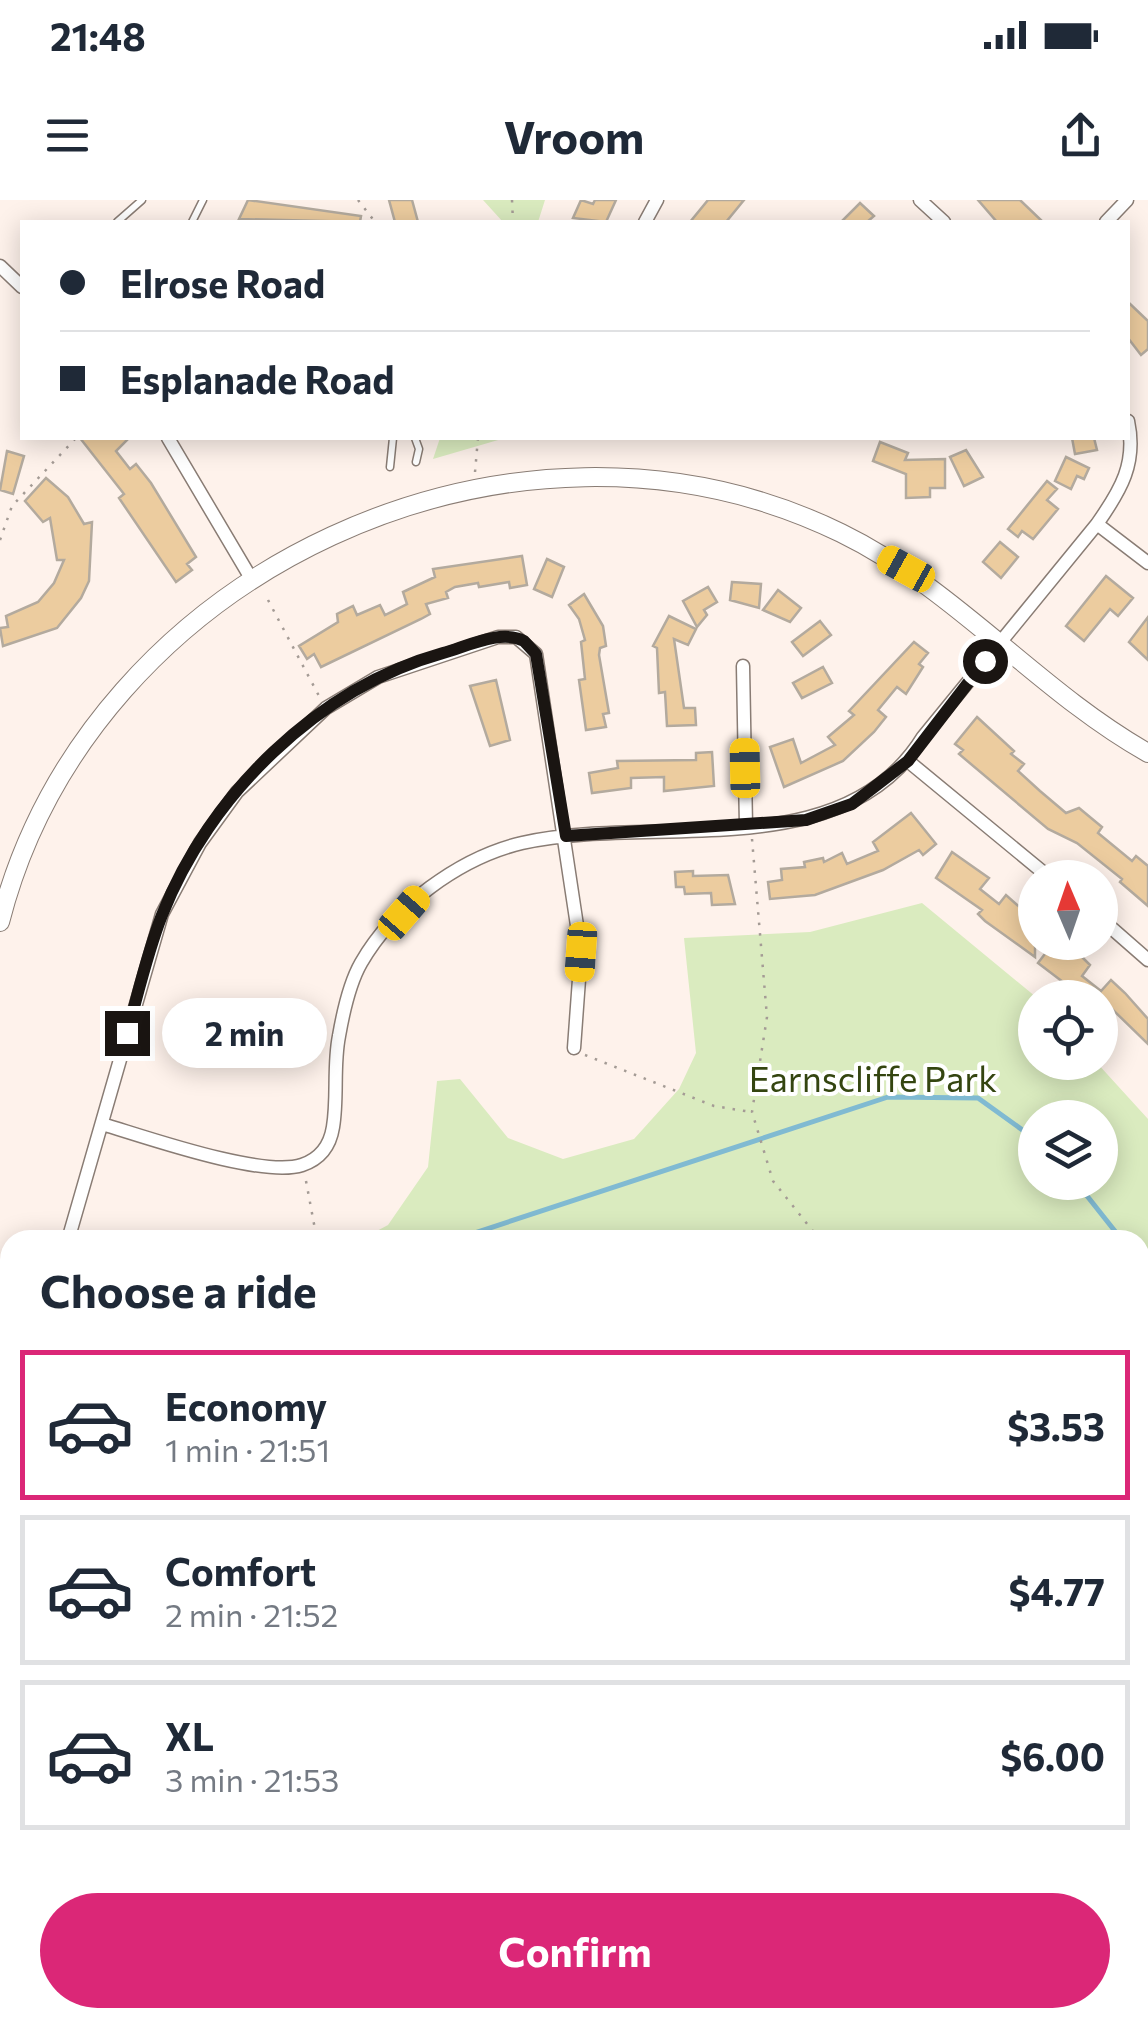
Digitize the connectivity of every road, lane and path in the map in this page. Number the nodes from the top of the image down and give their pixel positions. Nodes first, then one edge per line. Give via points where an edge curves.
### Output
1 (142, 200) edge
2 (358, 200) edge
3 (920, 200) edge
4 (1127, 200) edge
5 (119, 220) edge
6 (373, 220) edge
7 (942, 220) edge
8 (1108, 220) edge
9 (0, 266) edge
10 (20, 285) edge
11 (74, 440) edge
12 (169, 440) edge
13 (394, 440) edge
14 (416, 440) edge
15 (478, 440) edge
16 (1129, 440) edge
17 (416, 462) dead end
18 (390, 467) dead end
19 (474, 472) dead end
20 (1097, 524) junction
21 (0, 540) edge
22 (1148, 564) edge
23 (252, 580) junction
24 (268, 600) dead end
25 (1002, 641) junction
26 (743, 666) dead end
27 (326, 708) junction
28 (1148, 753) edge
29 (908, 761) junction
30 (748, 826) junction
31 (566, 836) junction
32 (1028, 860) edge
33 (0, 922) edge
34 (1118, 934) edge
35 (1148, 960) edge
36 (574, 1048) joint
37 (752, 1112) junction
38 (102, 1124) junction
39 (304, 1164) junction
40 (71, 1230) edge
41 (315, 1230) edge
42 (812, 1230) edge

1 - 5 lane
2 - 6 path
3 - 7 street
4 - 8 street
9 - 10 street
11 - 21 path via 12,506
12 - 23 street
13 - 18 lane
14 - 17 lane
15 - 19 path
16 - 20 street via 1131,462 1121,491
20 - 22 street
20 - 25 street
23 - 25 street via 346,526 431,497 556,478 640,478 705,488 839,532 906,569
23 - 33 street via 154,656 88,733 40,815
24 - 27 path
25 - 28 street
25 - 29 street
26 - 30 street
27 - 31 street via 378,676 432,656 498,637 524,641 536,654
27 - 38 street via 237,792 200,843 162,914
29 - 30 street via 852,804 806,820
29 - 32 street
30 - 31 street
30 - 37 path via 766,1017
31 - 36 street via 581,952
31 - 39 street via 520,844 448,876 419,896 361,963 338,1036 334,1127 325,1151
34 - 35 street
36 - 37 path via 714,1106
37 - 42 path via 781,1193
38 - 39 street via 237,1162
38 - 40 street
39 - 41 path

